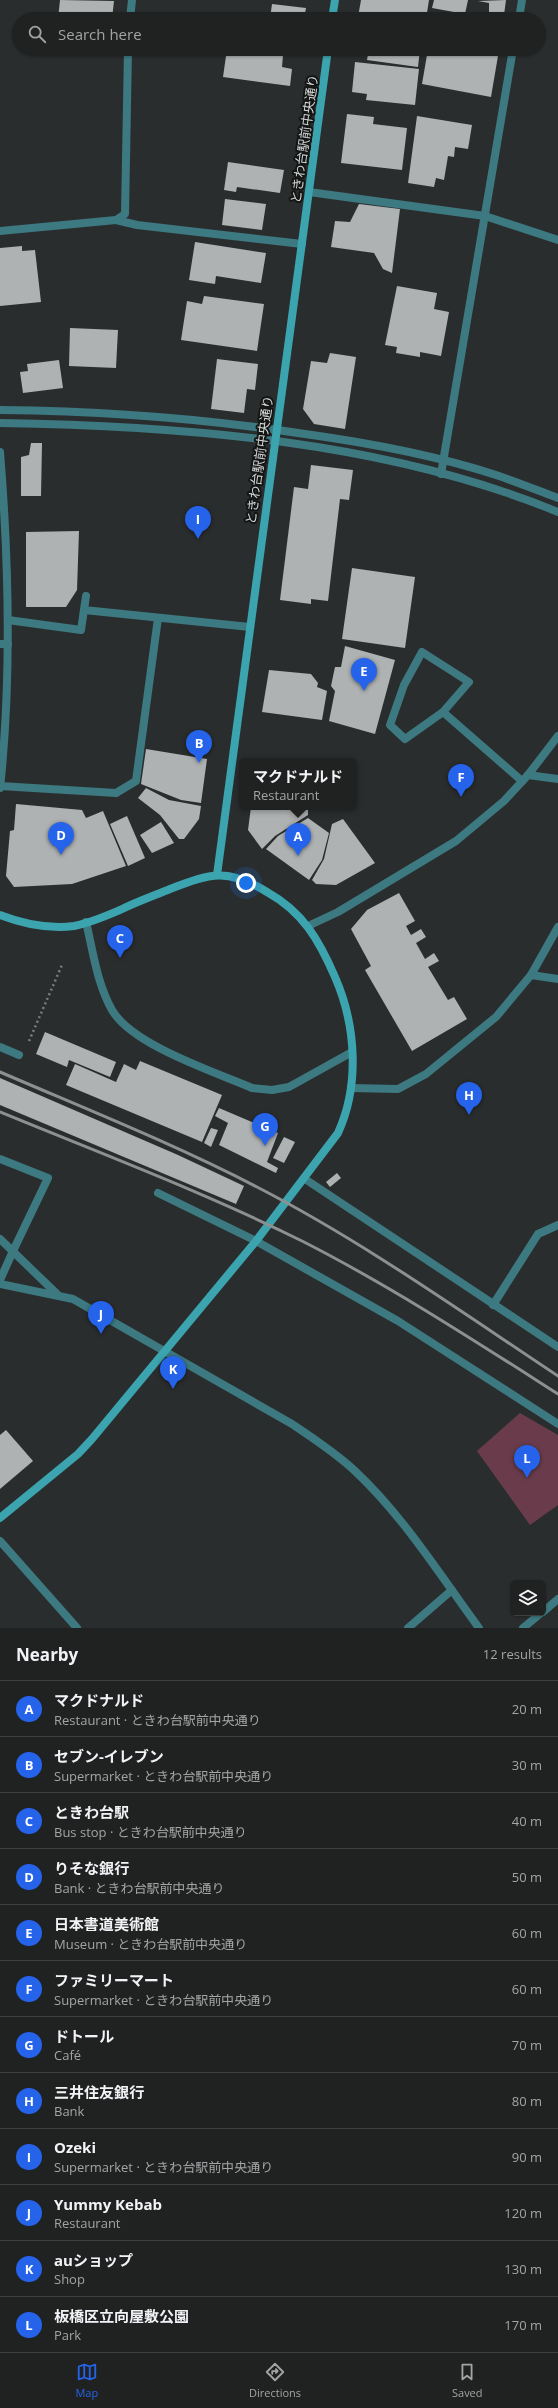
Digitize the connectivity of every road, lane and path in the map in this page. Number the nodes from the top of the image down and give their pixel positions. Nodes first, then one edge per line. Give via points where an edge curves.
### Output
1 (132, 0) edge
2 (334, 0) edge
3 (522, 0) edge
4 (131, 12) edge
5 (333, 12) edge
6 (520, 12) edge
7 (128, 56) edge
8 (327, 56) edge
9 (513, 56) edge
10 (309, 192) junction
11 (485, 216) junction
12 (116, 220) junction
13 (0, 231) edge
14 (558, 240) edge
15 (302, 244) junction
16 (0, 410) edge
17 (0, 424) edge
18 (275, 429) junction
19 (274, 442) junction
20 (0, 452) edge
21 (444, 460) junction
22 (441, 474) junction
23 (558, 498) edge
24 (558, 512) edge
25 (86, 596) dead end
26 (84, 610) junction
27 (158, 618) junction
28 (8, 620) junction
29 (250, 627) junction
30 (4, 644) edge
31 (443, 712) junction
32 (558, 736) edge
33 (528, 774) junction
34 (558, 779) edge
35 (522, 781) junction
36 (0, 787) edge
37 (217, 875) junction
38 (0, 915) edge
39 (86, 922) junction
40 (308, 926) junction
41 (558, 927) edge
42 (62, 965) dead end
43 (531, 975) junction
44 (558, 980) edge
45 (0, 1047) edge
46 (352, 1052) junction
47 (19, 1055) joint
48 (350, 1088) junction
49 (0, 1159) edge
50 (305, 1179) junction
51 (158, 1193) dead end
52 (558, 1225) edge
53 (0, 1238) edge
54 (256, 1241) junction
55 (13, 1251) junction
56 (0, 1280) edge
57 (0, 1284) edge
58 (59, 1296) junction
59 (493, 1305) junction
60 (558, 1347) edge
61 (164, 1352) junction
62 (558, 1424) edge
63 (0, 1518) edge
64 (0, 1541) edge
65 (452, 1590) junction
66 (558, 1599) edge
67 (546, 1609) edge
68 (537, 1616) edge
69 (77, 1628) edge
70 (408, 1628) edge
71 (479, 1628) edge
72 (523, 1628) edge

1 - 4 street
2 - 5 street
3 - 6 street
7 - 12 street via 126,202 125,214
8 - 10 street, ときわ台駅前中央通り
9 - 11 street
10 - 11 street
10 - 15 street, ときわ台駅前中央通り
11 - 14 street
11 - 21 street
12 - 13 street
12 - 15 street
15 - 18 street, ときわ台駅前中央通り
16 - 18 street via 114,412
17 - 19 street via 115,426
18 - 19 street, ときわ台駅前中央通り
18 - 21 street via 366,443
19 - 22 street via 317,447
19 - 29 street, ときわ台駅前中央通り
20 - 28 street via 6,527
21 - 22 street
21 - 23 street
22 - 24 street via 492,487
25 - 26 street
26 - 27 street
26 - 28 street via 81,630
27 - 29 street
27 - 36 street via 136,781 116,793
28 - 30 street
29 - 37 street, ときわ台駅前中央通り
30 - 36 street
31 - 31 street via 469,682 422,652 404,685 390,725 405,739
31 - 35 street
32 - 33 street
33 - 34 street
33 - 35 street
35 - 40 street via 456,841 338,912
37 - 39 street via 202,876
37 - 40 street via 231,876 252,883 287,903
38 - 39 street via 41,926 75,926
39 - 46 street via 103,992 112,1012 141,1039 252,1088 272,1090 290,1087
40 - 46 street via 342,991 351,1029
41 - 43 street
42 - 47 path via 23,1057
43 - 44 street
43 - 48 street via 496,1017 426,1074 398,1089
45 - 47 street
46 - 48 street
48 - 50 street via 347,1112 338,1133
49 - 55 street via 48,1178
50 - 54 street
50 - 59 street
51 - 54 street
52 - 59 street via 538,1234
53 - 55 street
54 - 61 street
54 - 62 street via 426,1338
55 - 56 street
55 - 58 street
57 - 58 street
58 - 61 street via 73,1299
59 - 60 street
61 - 63 street via 78,1454
61 - 65 street via 292,1424 355,1470 395,1513
64 - 69 street
65 - 70 street
65 - 71 street
66 - 67 street
68 - 72 street

